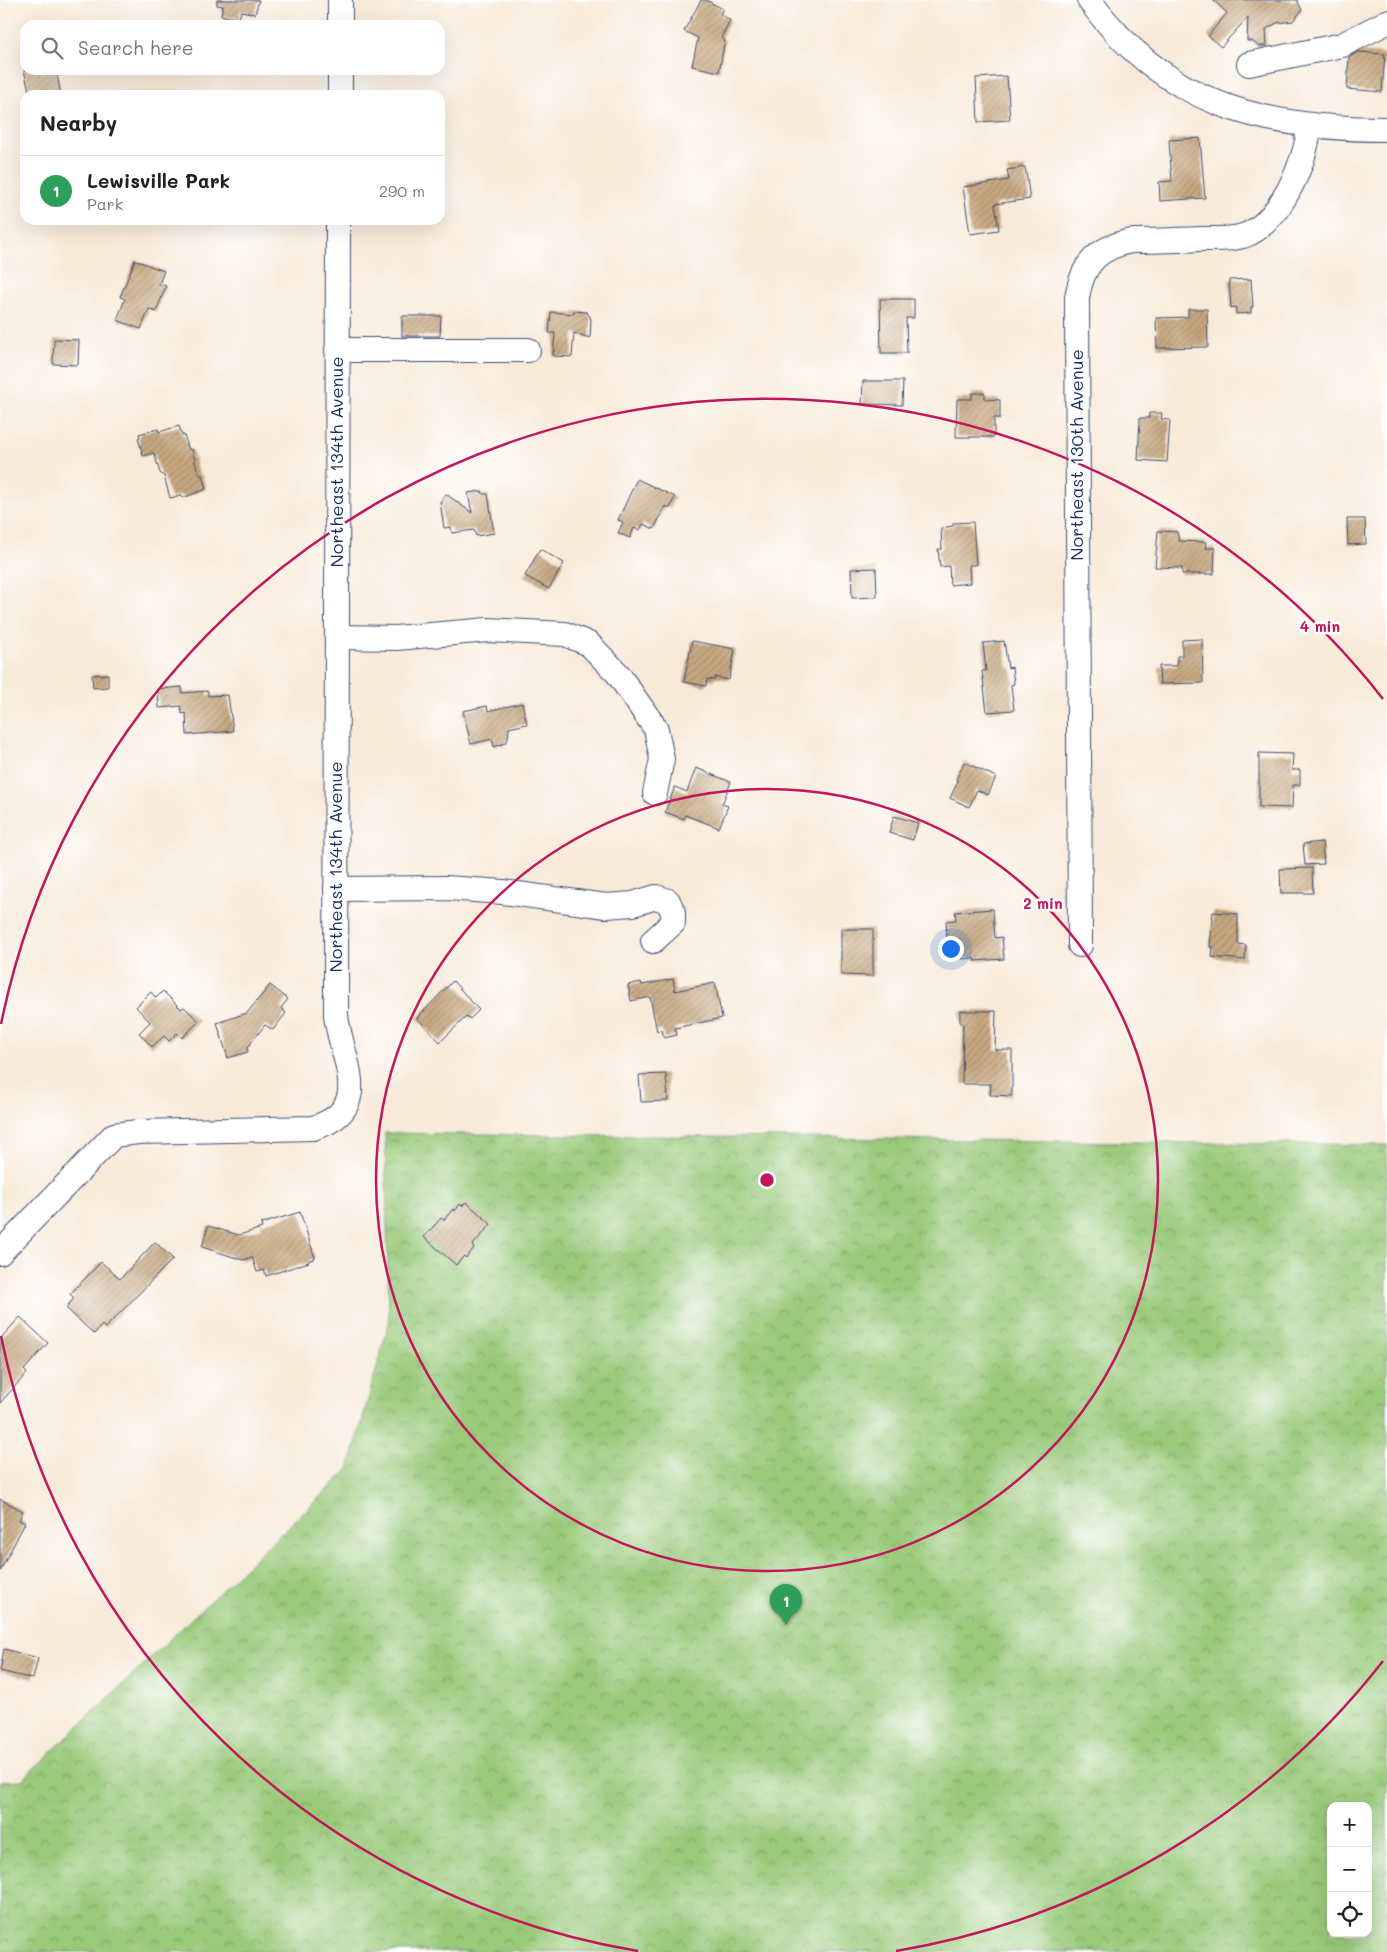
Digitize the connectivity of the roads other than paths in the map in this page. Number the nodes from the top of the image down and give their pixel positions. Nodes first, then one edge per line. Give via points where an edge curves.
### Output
1 (340, 0) edge
2 (1089, 0) edge
3 (340, 20) edge
4 (1387, 22) edge
5 (1249, 64) dead end
6 (340, 75) edge
7 (340, 90) edge
8 (1309, 126) junction
9 (1387, 129) edge
10 (338, 225) edge
11 (337, 350) junction
12 (528, 350) dead end
13 (336, 637) junction
14 (655, 793) dead end
15 (336, 889) junction
16 (653, 941) dead end
17 (1080, 945) dead end
18 (0, 1253) edge

1 - 3 street
2 - 8 street via 1128,46 1186,90 1218,105 1279,122
4 - 5 street via 1342,46
6 - 7 street
8 - 9 street
8 - 17 street, Northeast 130th Avenue via 1304,157 1293,183 1264,222 1253,231 1232,238 1118,244 1093,259 1079,284 1076,318
10 - 11 street, Northeast 134th Avenue
11 - 12 street
11 - 13 street, Northeast 134th Avenue
13 - 14 street via 396,638 488,630 565,634 589,644 618,674 656,729 662,759
13 - 15 street, Northeast 134th Avenue
15 - 16 street via 446,888 606,906 633,904 656,897 668,902 673,912 672,923
15 - 18 street, Northeast 134th Avenue via 336,1015 351,1088 346,1104 335,1118 313,1128 114,1135

